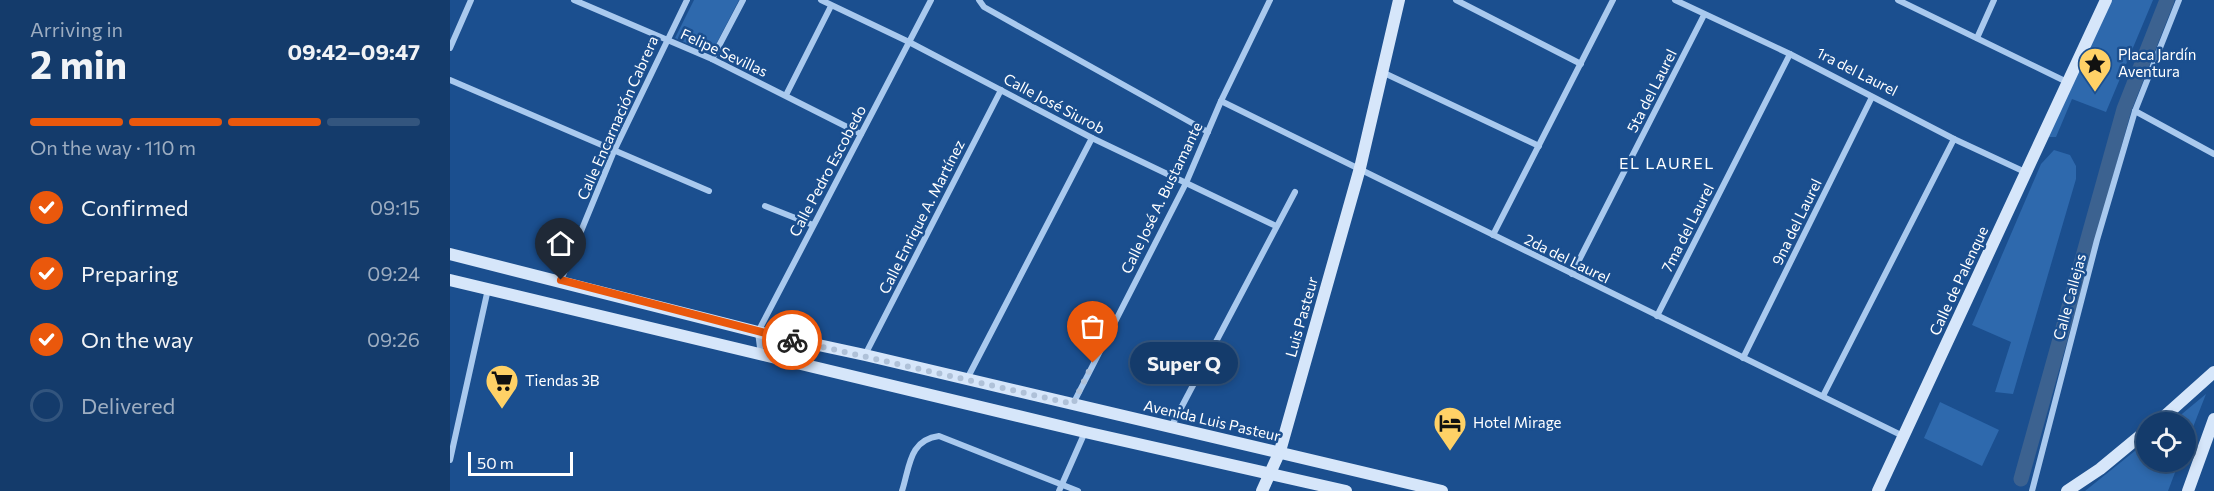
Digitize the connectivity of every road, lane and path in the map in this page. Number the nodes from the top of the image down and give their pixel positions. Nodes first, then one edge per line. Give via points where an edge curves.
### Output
1 (471, 0) edge
2 (574, 0) edge
3 (687, 0) edge
4 (743, 0) edge
5 (821, 0) edge
6 (931, 0) edge
7 (980, 0) edge
8 (1270, 0) edge
9 (1399, 0) edge
10 (1456, 0) edge
11 (1613, 0) edge
12 (1675, 0) edge
13 (1898, 0) edge
14 (1994, 0) edge
15 (2106, 0) edge
16 (2179, 0) edge
17 (831, 6) junction
18 (1704, 15) junction
19 (1977, 38) junction
20 (667, 39) junction
21 (909, 42) junction
22 (450, 48) edge
23 (1790, 54) junction
24 (712, 59) junction
25 (1581, 64) junction
26 (1382, 72) junction
27 (450, 80) edge
28 (2067, 82) junction
29 (1001, 90) junction
30 (786, 95) junction
31 (1872, 97) junction
32 (1221, 101) junction
33 (2135, 111) junction
34 (1208, 132) junction
35 (861, 134) junction
36 (1092, 138) junction
37 (1954, 139) junction
38 (1539, 146) junction
39 (614, 151) junction
40 (2214, 154) edge
41 (1360, 168) junction
42 (2025, 172) junction
43 (1186, 183) junction
44 (709, 190) dead end
45 (1295, 192) dead end
46 (765, 206) dead end
47 (813, 225) junction
48 (1276, 226) junction
49 (1493, 235) junction
50 (450, 254) edge
51 (1572, 274) junction
52 (450, 280) edge
53 (561, 280) junction
54 (488, 288) junction
55 (675, 312) junction
56 (1657, 316) junction
57 (668, 332) junction
58 (758, 332) junction
59 (761, 355) junction
60 (865, 355) junction
61 (1743, 358) junction
62 (2214, 372) edge
63 (967, 379) junction
64 (1823, 396) junction
65 (1073, 404) junction
66 (2169, 412) edge
67 (2214, 419) edge
68 (1170, 428) junction
69 (1085, 432) junction
70 (1903, 436) junction
71 (2136, 439) edge
72 (1280, 451) junction
73 (450, 460) edge
74 (1269, 473) junction
75 (1062, 484) junction
76 (902, 491) edge
77 (1059, 491) edge
78 (1078, 491) edge
79 (1262, 491) edge
80 (1346, 491) edge
81 (1442, 491) edge
82 (1878, 491) edge
83 (2032, 491) edge
84 (2067, 491) edge
85 (2188, 491) edge

1 - 22 street
2 - 20 street, Felipe Sevillas
3 - 20 street, Calle Encarnación Cabrera
4 - 24 street
5 - 17 street, Calle José Siurob
6 - 21 street, Calle Pedro Escobedo
7 - 34 street via 984,7
8 - 32 street, Calle José A. Bustamante
9 - 26 main road
10 - 25 street
11 - 25 street
12 - 18 street, 1ra del Laurel
13 - 19 street
14 - 19 street
15 - 28 main road, Calle de Palenque
16 - 33 street, Calle Callejas
17 - 21 street, Calle José Siurob
17 - 30 street
18 - 23 street, 1ra del Laurel
18 - 51 street, 5ta del Laurel
19 - 28 street
20 - 24 street, Felipe Sevillas
20 - 39 street, Calle Encarnación Cabrera
21 - 29 street, Calle José Siurob
21 - 35 street, Calle Pedro Escobedo
23 - 31 street, 1ra del Laurel
23 - 56 street, 7ma del Laurel
24 - 30 street, Felipe Sevillas
25 - 38 street
26 - 38 street
26 - 41 main road
27 - 39 street
28 - 42 main road, Calle de Palenque
29 - 36 street, Calle José Siurob
29 - 60 street, Calle Enrique A. Martínez
30 - 35 street, Felipe Sevillas
31 - 37 street, 1ra del Laurel
31 - 61 street, 9na del Laurel
32 - 34 street, Calle José A. Bustamante
32 - 41 street, 2da del Laurel
33 - 40 street
33 - 83 street, Calle Callejas
34 - 43 street, Calle José A. Bustamante
35 - 47 street, Calle Pedro Escobedo
36 - 43 street, Calle José Siurob
36 - 63 street
37 - 42 street, 1ra del Laurel
37 - 64 street
38 - 49 street
39 - 44 street
39 - 53 street, Calle Encarnación Cabrera
41 - 49 street, 2da del Laurel
41 - 72 main road, Luis Pasteur
42 - 70 main road, Calle de Palenque
43 - 48 street, Calle José Siurob
43 - 65 street, Calle José A. Bustamante
45 - 48 street
46 - 47 street
47 - 58 street, Calle Pedro Escobedo
48 - 68 street
49 - 51 street, 2da del Laurel
50 - 53 main road, Avenida Luis Pasteur
51 - 56 street, 2da del Laurel
52 - 54 main road
53 - 55 main road, Avenida Luis Pasteur
54 - 57 main road
54 - 73 street
55 - 57 main road
55 - 58 main road, Avenida Luis Pasteur
56 - 61 street, 2da del Laurel
57 - 59 main road
58 - 59 street
58 - 60 main road, Avenida Luis Pasteur
59 - 69 main road
60 - 63 main road, Avenida Luis Pasteur
61 - 64 street, 2da del Laurel
62 - 66 main road
63 - 65 main road, Avenida Luis Pasteur
64 - 70 street, 2da del Laurel
65 - 68 main road, Avenida Luis Pasteur
67 - 85 main road
68 - 72 main road, Avenida Luis Pasteur
69 - 74 main road
69 - 75 street
70 - 82 main road, Calle de Palenque
71 - 84 main road
72 - 74 main road, Luis Pasteur
72 - 81 main road, Avenida Luis Pasteur
74 - 79 main road, Luis Pasteur
74 - 80 main road
75 - 76 street via 939,436 926,438 916,446
75 - 77 street
75 - 78 street

